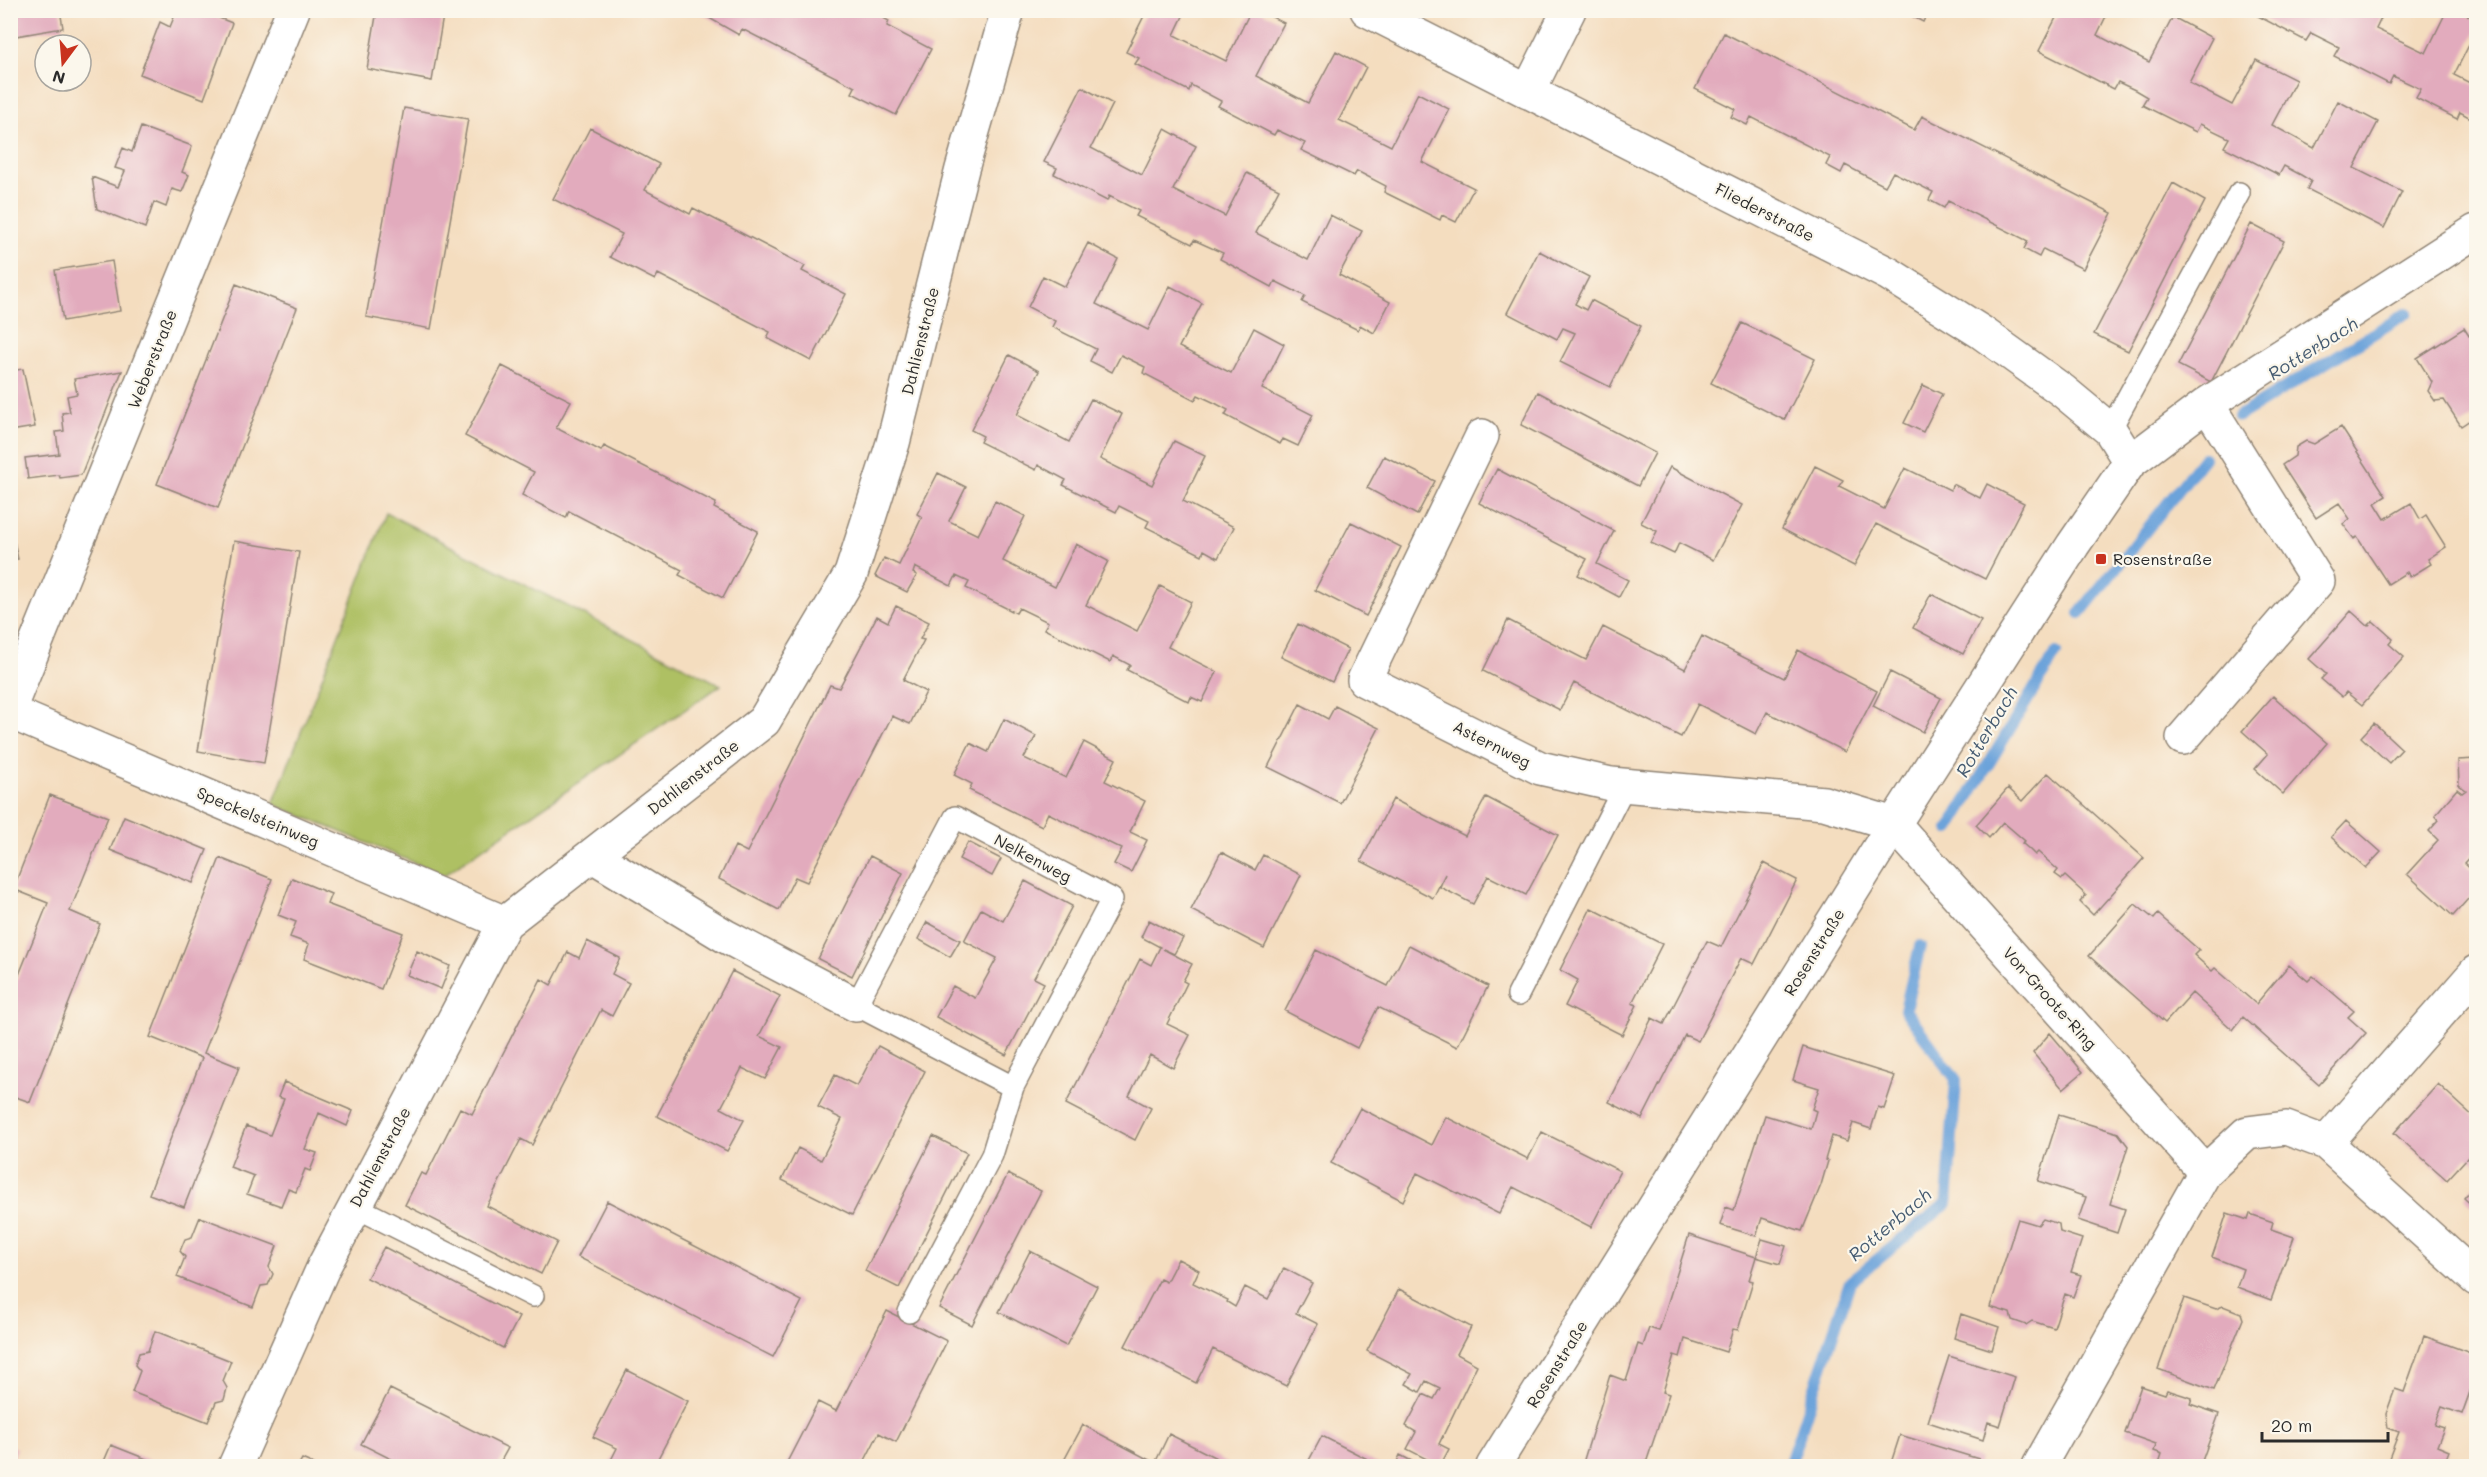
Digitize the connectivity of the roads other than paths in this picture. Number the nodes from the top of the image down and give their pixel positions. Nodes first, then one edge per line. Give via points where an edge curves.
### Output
1 (293, 10) edge
2 (1008, 10) edge
3 (1367, 10) edge
4 (1569, 10) edge
5 (1528, 92) junction
6 (2239, 193) dead end
7 (2476, 231) edge
8 (2207, 404) junction
9 (2110, 430) junction
10 (1482, 436) dead end
11 (2130, 462) junction
12 (10, 707) edge
13 (10, 712) edge
14 (2182, 738) dead end
15 (1625, 785) junction
16 (1894, 824) junction
17 (593, 856) junction
18 (505, 923) junction
19 (2476, 972) edge
20 (1518, 995) dead end
21 (856, 1005) junction
22 (1014, 1087) junction
23 (2326, 1143) junction
24 (2205, 1172) junction
25 (354, 1206) junction
26 (2476, 1279) edge
27 (533, 1296) dead end
28 (909, 1312) dead end
29 (235, 1467) edge
30 (1493, 1467) edge
31 (2039, 1467) edge

1 - 12 street, Weberstraße
2 - 17 street, Dahlienstraße via 962,169 893,443 851,574 764,721
3 - 5 street, Fliederstraße
4 - 5 street
5 - 9 street, Fliederstraße via 1889,274 1982,332
6 - 9 lane
7 - 8 street, Rosenstraße
8 - 11 street, Rosenstraße
8 - 14 street via 2318,581
9 - 11 street, Fliederstraße
10 - 15 street, Asternweg via 1364,680 1540,768
11 - 16 street, Rosenstraße
13 - 18 street, Speckelsteinweg
15 - 16 street, Asternweg via 1824,803
15 - 20 lane
16 - 24 street, Von-Groote-Ring
16 - 30 street, Rosenstraße
17 - 18 street, Dahlienstraße
17 - 21 street via 725,936
18 - 25 street, Dahlienstraße
19 - 23 street
21 - 22 lane
21 - 22 lane, Nelkenweg via 955,817 1112,899
22 - 28 lane, Nelkenweg via 992,1155
23 - 24 street via 2286,1128 2247,1133
23 - 26 street
24 - 31 street
25 - 27 lane
25 - 29 street, Dahlienstraße

